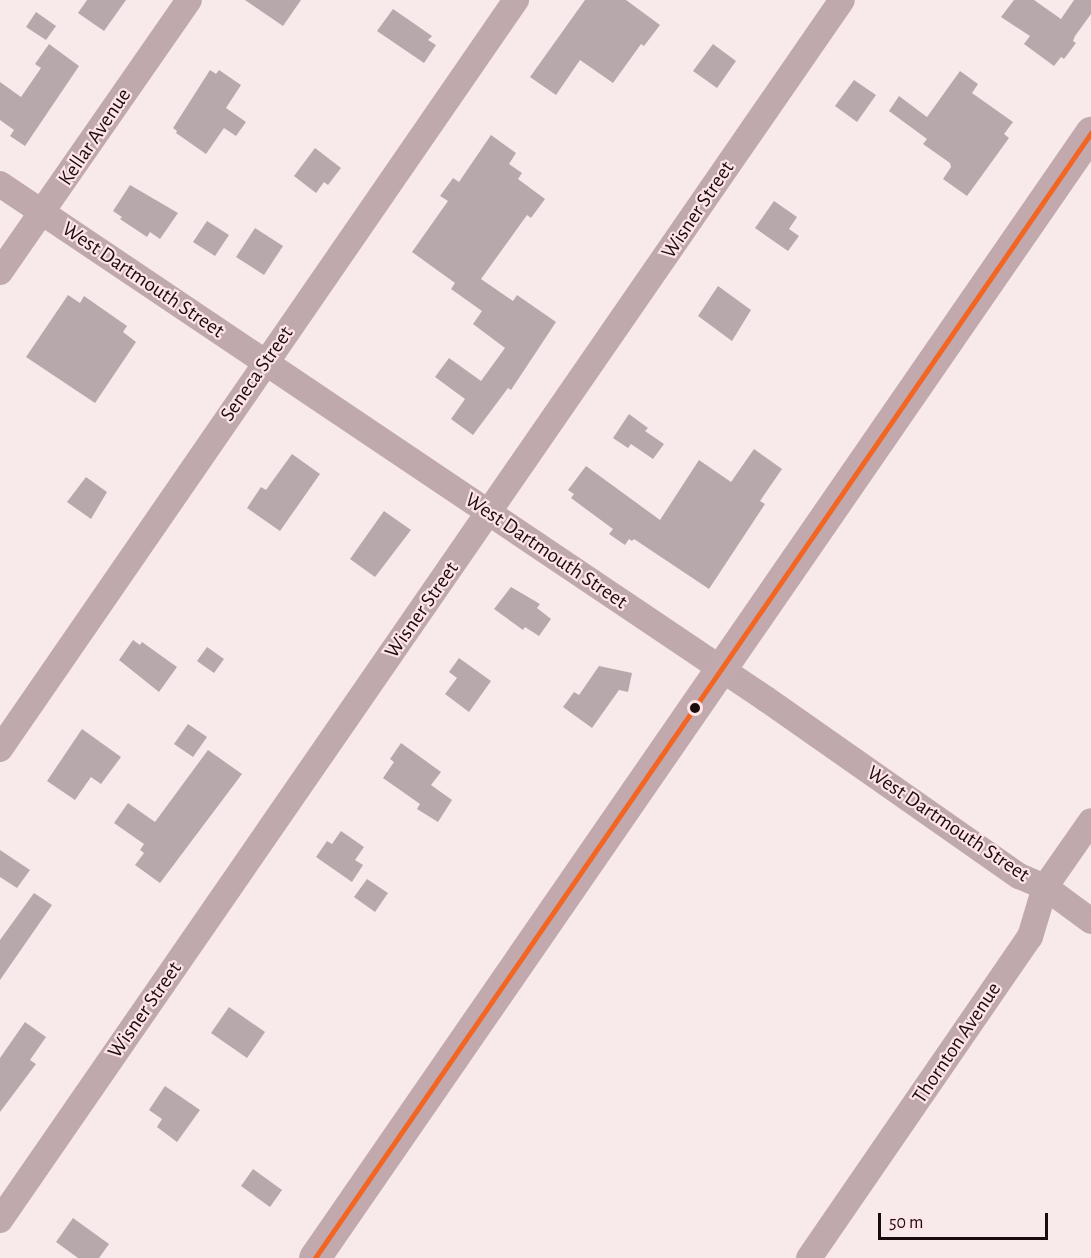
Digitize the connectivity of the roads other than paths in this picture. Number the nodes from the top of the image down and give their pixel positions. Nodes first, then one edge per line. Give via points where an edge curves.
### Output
1 (189, 0) edge
2 (516, 0) edge
3 (842, 0) edge
4 (1091, 134) edge
5 (0, 184) edge
6 (42, 213) junction
7 (0, 272) edge
8 (266, 363) junction
9 (490, 513) junction
10 (722, 670) junction
11 (0, 749) edge
12 (1091, 821) edge
13 (1045, 888) junction
14 (1091, 921) edge
15 (0, 1220) edge
16 (315, 1258) edge
17 (809, 1258) edge

1 - 6 street, Kellar Avenue
2 - 8 street, Seneca Street
3 - 9 street, Wisner Street
4 - 10 main road
5 - 6 street, West Dartmouth Street
6 - 7 street, Kellar Avenue
6 - 8 street, West Dartmouth Street
8 - 9 street, West Dartmouth Street
8 - 11 street, Seneca Street
9 - 10 street, West Dartmouth Street
9 - 15 street, Wisner Street
10 - 13 street, West Dartmouth Street via 1019,876
10 - 16 main road
12 - 13 street, Thornton Avenue
13 - 14 street, West Dartmouth Street
13 - 17 street, Thornton Avenue via 1030,937

